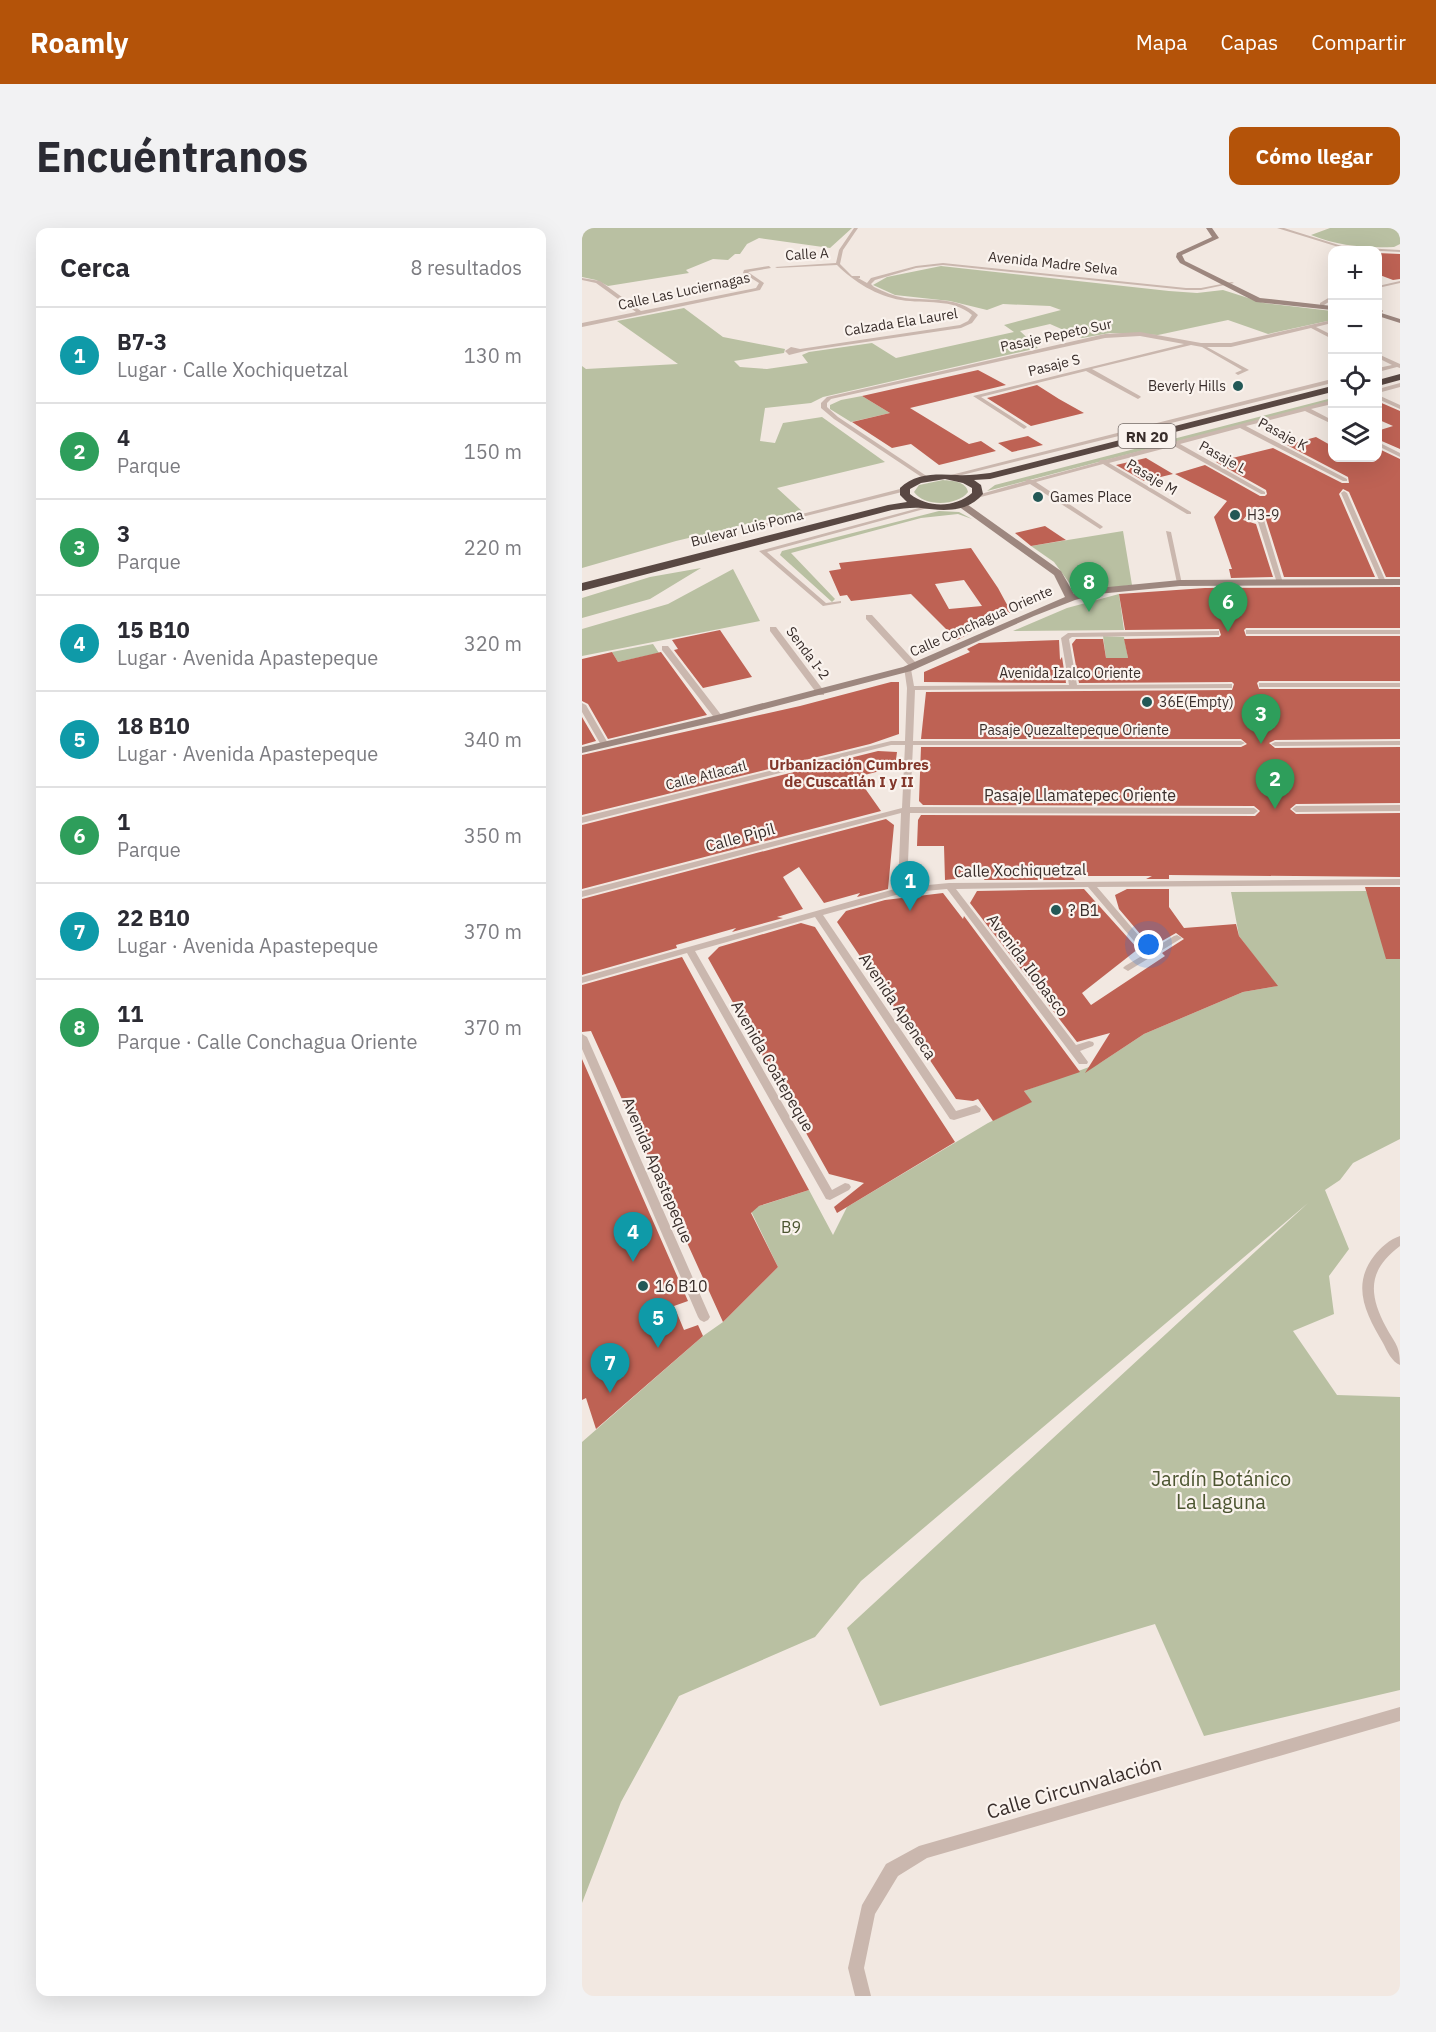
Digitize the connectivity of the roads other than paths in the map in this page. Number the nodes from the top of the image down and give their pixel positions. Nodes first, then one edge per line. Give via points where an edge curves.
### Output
1 (855, 228) edge
2 (1209, 228) edge
3 (1215, 228) edge
4 (1279, 228) edge
5 (1400, 251) edge
6 (838, 264) junction
7 (770, 267) dead end
8 (777, 267) dead end
9 (749, 268) joint
10 (851, 277) junction
11 (582, 279) edge
12 (873, 279) junction
13 (1400, 282) edge
14 (1228, 284) junction
15 (1382, 286) edge
16 (871, 287) junction
17 (1329, 300) edge
18 (1322, 304) junction
19 (1328, 305) edge
20 (1328, 306) edge
21 (1382, 313) edge
22 (642, 314) junction
23 (1382, 314) edge
24 (1400, 316) edge
25 (1400, 321) edge
26 (1328, 323) edge
27 (582, 325) edge
28 (1312, 327) junction
29 (1328, 335) edge
30 (1192, 343) junction
31 (1201, 345) junction
32 (802, 350) dead end
33 (1382, 360) edge
34 (1399, 368) edge
35 (1088, 369) junction
36 (1382, 370) edge
37 (1238, 372) dead end
38 (1382, 376) edge
39 (1400, 377) edge
40 (1328, 382) edge
41 (1382, 382) edge
42 (1400, 385) edge
43 (1328, 390) edge
44 (1382, 390) edge
45 (1328, 396) edge
46 (1138, 398) dead end
47 (1382, 399) edge
48 (1328, 403) edge
49 (1400, 407) edge
50 (1306, 409) junction
51 (1328, 420) edge
52 (1241, 426) junction
53 (1024, 427) dead end
54 (1173, 443) junction
55 (1382, 446) edge
56 (1400, 455) edge
57 (1102, 461) junction
58 (950, 476) junction
59 (926, 478) junction
60 (962, 478) junction
61 (1028, 480) junction
62 (1345, 480) dead end
63 (904, 492) junction
64 (978, 493) junction
65 (1263, 493) dead end
66 (1337, 501) dead end
67 (961, 504) junction
68 (926, 505) junction
69 (1258, 511) dead end
70 (1189, 513) dead end
71 (801, 516) junction
72 (1248, 519) dead end
73 (1261, 520) junction
74 (1100, 527) dead end
75 (746, 529) dead end
76 (1168, 532) dead end
77 (759, 533) junction
78 (582, 580) edge
79 (1280, 582) junction
80 (1383, 582) junction
81 (1400, 582) edge
82 (1180, 583) junction
83 (582, 587) edge
84 (1071, 598) junction
85 (839, 602) dead end
86 (869, 617) dead end
87 (773, 629) dead end
88 (1249, 632) dead end
89 (1400, 632) edge
90 (1216, 633) dead end
91 (665, 648) dead end
92 (910, 668) junction
93 (1400, 685) edge
94 (1072, 686) junction
95 (1229, 686) dead end
96 (1262, 686) dead end
97 (911, 688) junction
98 (821, 693) junction
99 (582, 705) edge
100 (719, 718) junction
101 (907, 743) junction
102 (1241, 743) dead end
103 (1400, 743) edge
104 (1275, 744) dead end
105 (605, 745) junction
106 (582, 750) edge
107 (1400, 808) edge
108 (1296, 809) dead end
109 (905, 810) junction
110 (1254, 811) dead end
111 (582, 820) edge
112 (1400, 882) edge
113 (1090, 884) junction
114 (949, 886) junction
115 (902, 890) junction
116 (582, 894) edge
117 (817, 913) junction
118 (1177, 938) dead end
119 (690, 950) junction
120 (1150, 954) junction
121 (1128, 968) dead end
122 (582, 980) edge
123 (582, 1037) edge
124 (1089, 1044) dead end
125 (1074, 1050) junction
126 (1083, 1062) dead end
127 (976, 1109) dead end
128 (845, 1187) dead end
129 (1400, 1240) edge
130 (704, 1317) dead end
131 (1400, 1360) edge
132 (1400, 1714) edge
133 (863, 1996) edge

1 - 6 street via 841,250
2 - 14 street via 1217,237 1214,240 1179,257
3 - 14 street via 1220,239 1190,252 1188,257
4 - 5 street via 1346,248
6 - 8 street, Calle A
6 - 10 street
7 - 9 street, Calle A
9 - 22 street, Calle Las Luciernagas via 745,272 762,283 758,288
10 - 12 street, Avenida Madre Selva
10 - 16 street, Calzada Ela Laurel
11 - 22 street via 598,282
12 - 14 street, Avenida Madre Selva via 943,264 1186,289
12 - 16 street
13 - 15 street
14 - 18 street via 1274,299
14 - 20 street via 1273,303
16 - 32 street, Calzada Ela Laurel via 896,298 956,304 975,315 961,326
17 - 18 street
18 - 19 street
21 - 24 street
22 - 27 street, Calle Las Luciernagas
23 - 25 street
26 - 28 street, Pasaje Pepeto Sur
28 - 29 street
28 - 31 street, Pasaje Pepeto Sur via 1243,343
30 - 31 street, Pasaje Pepeto Sur
30 - 35 street, Pasaje S
30 - 59 street, Pasaje Pepeto Sur via 1140,334 1104,336 829,398 824,403 824,408 836,418
31 - 37 street via 1248,370
33 - 34 street
34 - 36 street
34 - 38 highway
35 - 46 street
35 - 53 street, Pasaje S via 976,396
39 - 41 highway
40 - 58 street
42 - 44 street
43 - 60 highway, RN 20 via 990,476
45 - 64 highway, RN 20 via 991,482
47 - 49 street
48 - 50 street
50 - 51 street
50 - 52 street
52 - 54 street
52 - 62 street, Pasaje K
54 - 57 street
54 - 65 street, Pasaje L
55 - 56 street
57 - 61 street
57 - 70 street, Pasaje M
58 - 59 highway, RN 20
58 - 60 highway, RN 20
59 - 63 highway, RN 20 via 914,481
60 - 64 highway, RN 20 via 972,483
61 - 64 street
61 - 74 street
63 - 68 highway via 912,501
63 - 71 street
63 - 77 highway, Bulevar Luis Poma / RN 20
64 - 67 highway, RN 20
66 - 80 street via 1346,497
67 - 68 highway, RN 20
67 - 84 street via 1058,573
68 - 83 highway, Bulevar Luis Poma / RN 20 via 892,507
68 - 85 street via 762,550 825,604
69 - 73 street
71 - 75 street
71 - 77 highway
72 - 73 street
73 - 79 street
76 - 82 street
77 - 78 highway, Bulevar Luis Poma / RN 20
79 - 80 street, Calle Conchagua Oriente
79 - 82 street, Calle Conchagua Oriente
80 - 81 street, Calle Conchagua Oriente
82 - 84 street, Calle Conchagua Oriente via 1098,591
84 - 92 street, Calle Conchagua Oriente
86 - 92 street
87 - 98 street, Senda I-2
88 - 89 street
90 - 94 street via 1071,635 1065,638
91 - 100 street
92 - 97 street
92 - 98 street, Calle Conchagua Oriente
93 - 96 street
94 - 95 street, Avenida Izalco Oriente
94 - 97 street, Avenida Izalco Oriente
97 - 101 street
98 - 100 street, Calle Conchagua Oriente
99 - 105 street
100 - 105 street, Calle Conchagua Oriente
101 - 102 street, Pasaje Quezaltepeque Oriente
101 - 109 street
101 - 111 street, Calle Atlacatl via 891,743
103 - 104 street
105 - 106 street, Calle Conchagua Oriente
107 - 108 street
109 - 110 street, Pasaje Llamatepec Oriente
109 - 115 street
109 - 116 street, Calle Pipil
112 - 113 street, Calle Xochiquetzal
113 - 114 street, Calle Xochiquetzal
113 - 120 street
114 - 115 street, Calle Xochiquetzal
114 - 125 street, Avenida Ilobasco
115 - 117 street, Calle Xochiquetzal
117 - 119 street, Calle Xochiquetzal
117 - 127 street, Avenida Apeneca via 954,1116
118 - 120 street
119 - 122 street, Calle Xochiquetzal
119 - 128 street, Avenida Coatepeque via 830,1196
120 - 121 street
123 - 130 street, Avenida Apastepeque
124 - 125 street
125 - 126 street, Avenida Ilobasco
129 - 131 street via 1382,1251 1366,1281 1383,1333
132 - 133 street, Calle Circunvalación via 924,1851 892,1870 868,1911 856,1968

